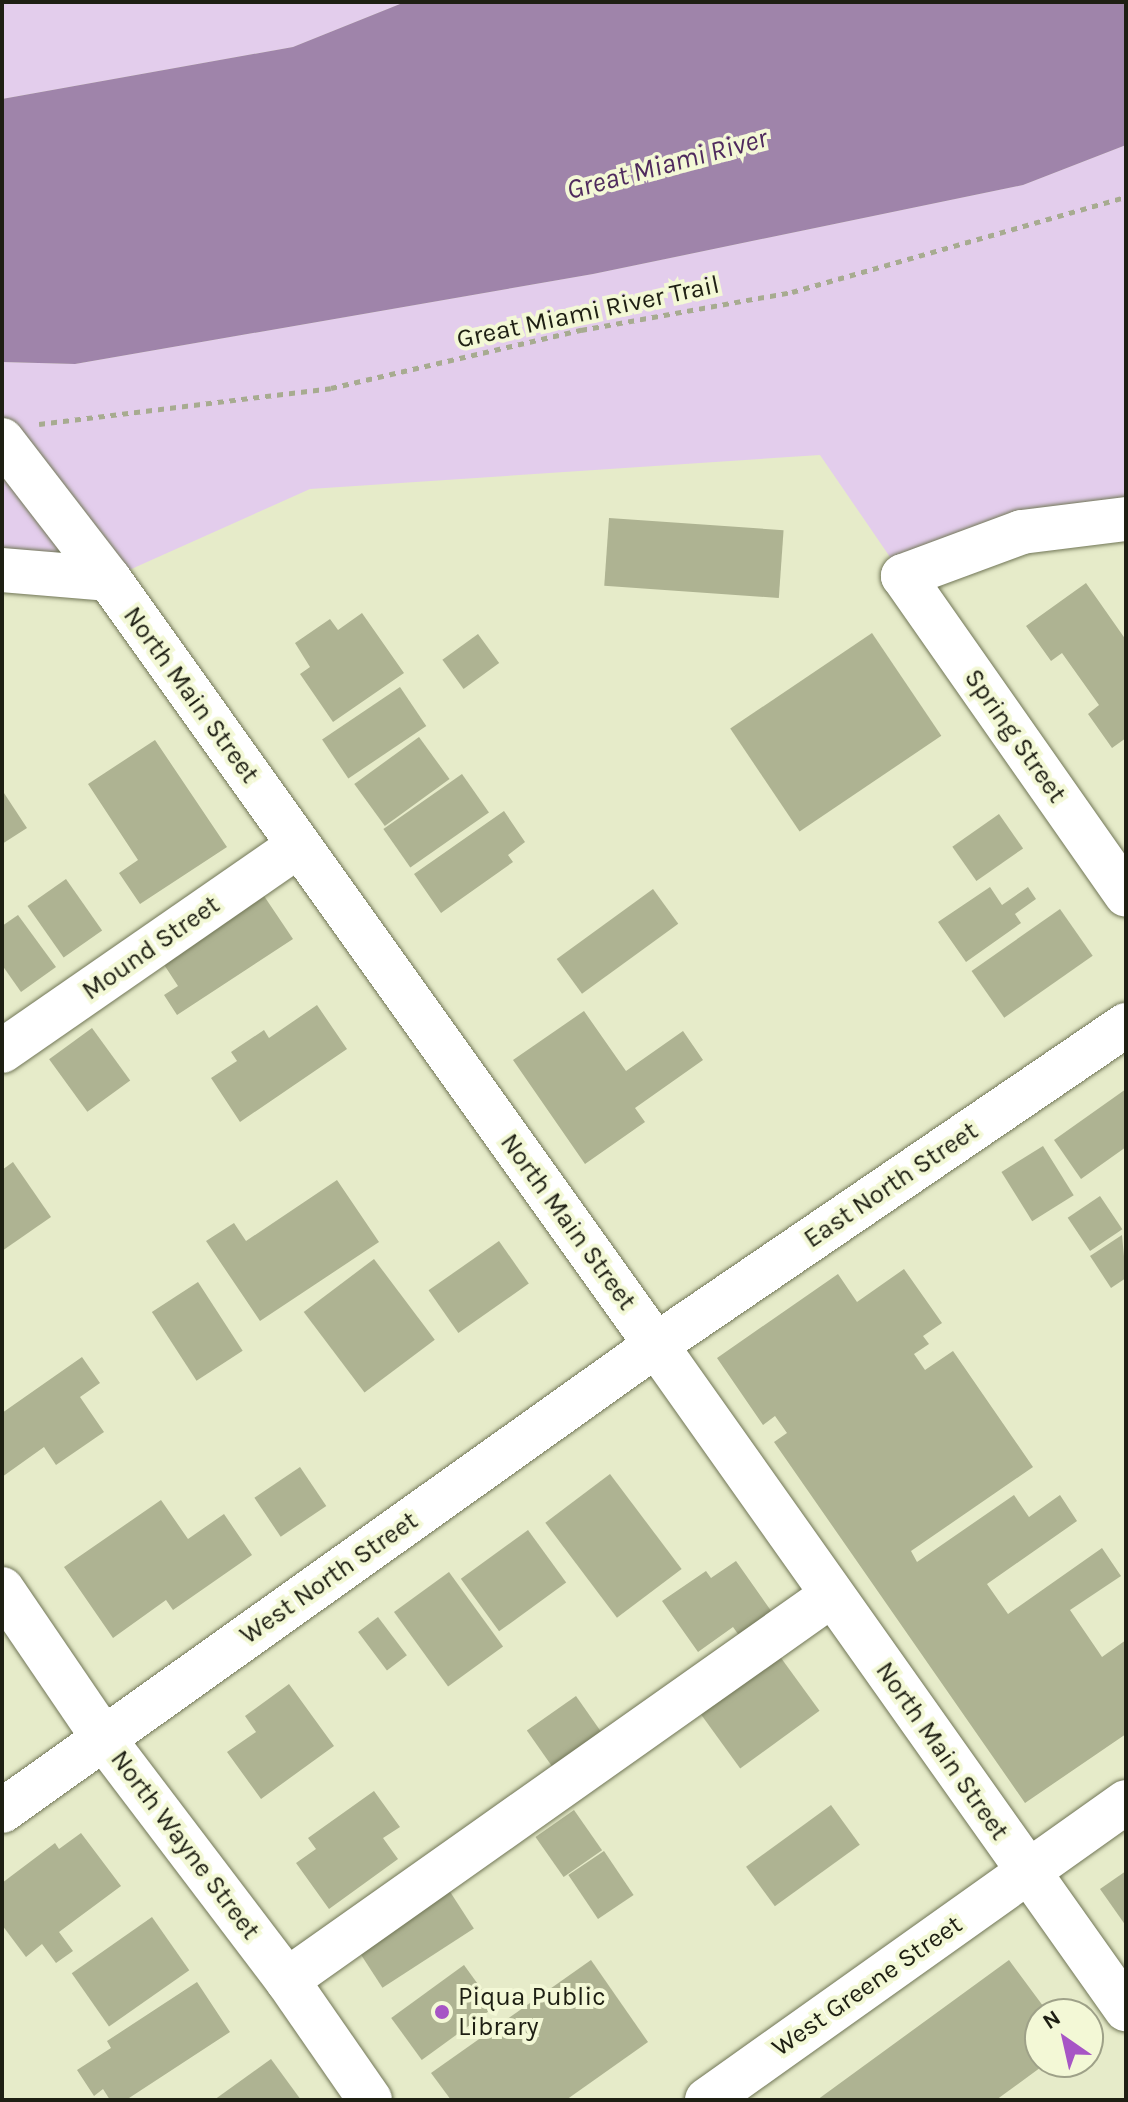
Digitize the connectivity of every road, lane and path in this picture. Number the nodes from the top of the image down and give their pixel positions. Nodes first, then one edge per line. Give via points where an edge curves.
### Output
1 (1126, 197) edge
2 (49, 424) dead end
3 (2, 440) edge
4 (1126, 519) edge
5 (2, 570) edge
6 (109, 579) junction
7 (299, 845) junction
8 (1126, 895) edge
9 (1126, 1025) edge
10 (2, 1051) edge
11 (656, 1345) junction
12 (2, 1589) edge
13 (832, 1595) junction
14 (104, 1739) junction
15 (1126, 1802) edge
16 (2, 1811) edge
17 (1028, 1872) junction
18 (287, 1980) junction
19 (1126, 2009) edge
20 (370, 2100) edge
21 (707, 2100) edge

1 - 2 path, Great Miami River Trail via 792,292 581,330 331,388
3 - 6 street, North Main Street
4 - 8 street, Spring Street via 1022,532 903,576
5 - 6 street
6 - 7 street, North Main Street
7 - 10 street, Mound Street
7 - 11 street, North Main Street
9 - 11 street, East North Street
11 - 13 street, North Main Street
11 - 14 street, West North Street
12 - 14 street, North Wayne Street
13 - 17 street, North Main Street
13 - 18 street
14 - 16 street, West North Street
14 - 18 street, North Wayne Street
15 - 17 street, West Greene Street
17 - 19 street, North Main Street
17 - 21 street, West Greene Street
18 - 20 street, North Wayne Street

